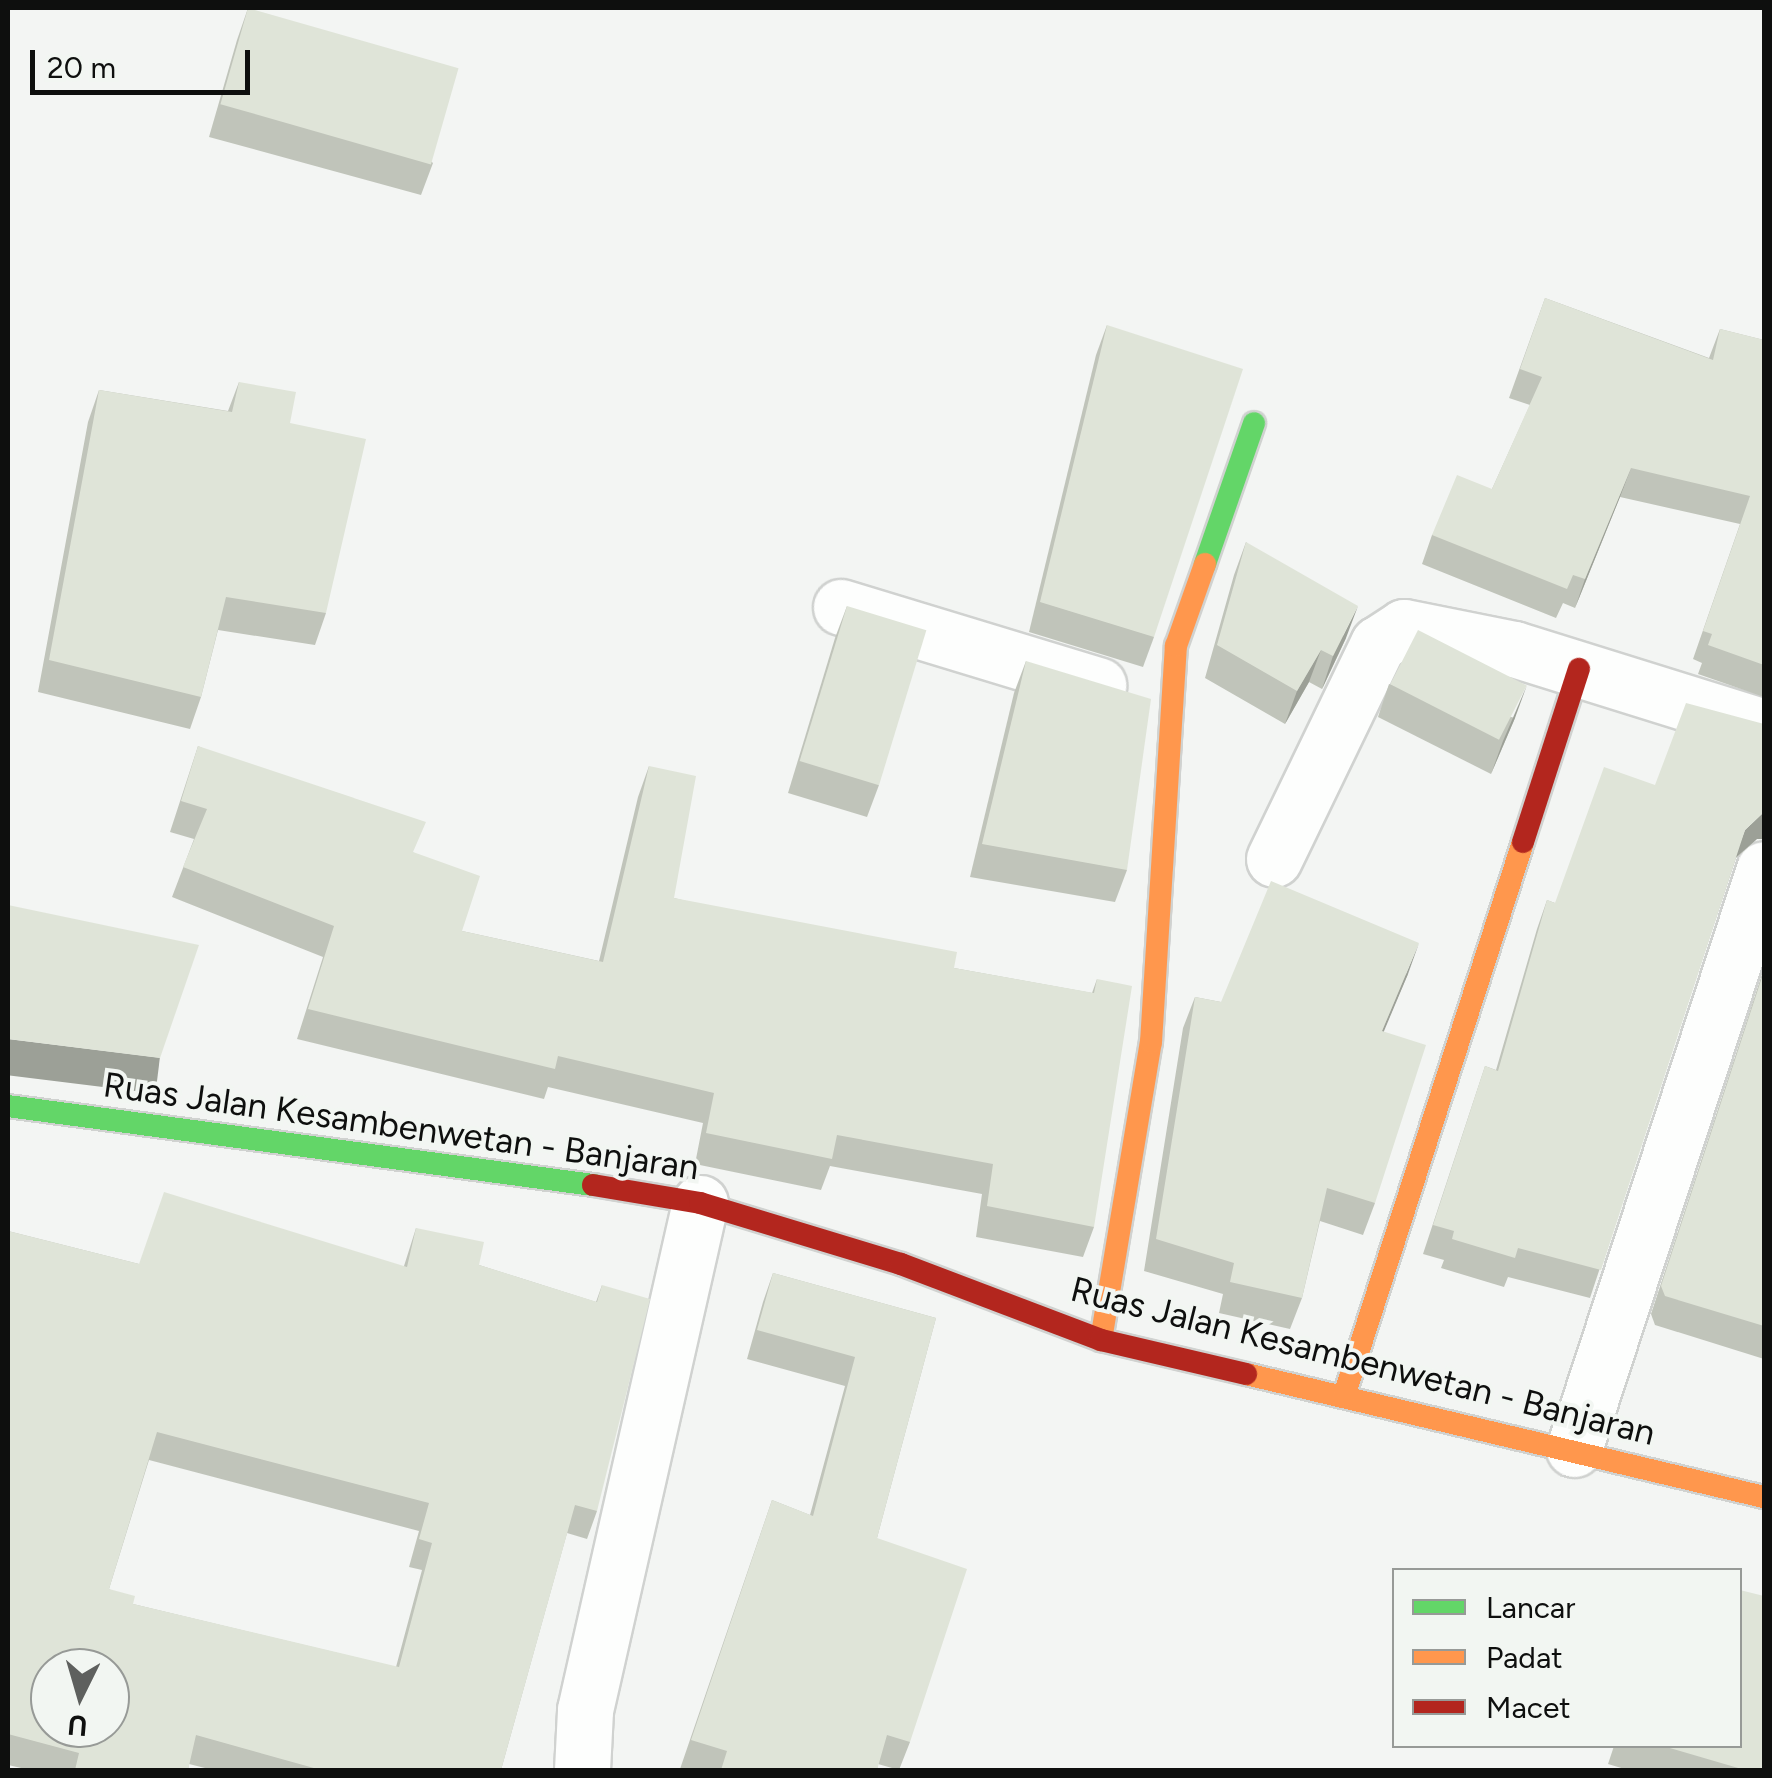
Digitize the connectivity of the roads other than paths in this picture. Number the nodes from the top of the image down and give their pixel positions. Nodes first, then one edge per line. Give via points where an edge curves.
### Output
1 (1254, 423) dead end
2 (841, 607) dead end
3 (1579, 669) junction
4 (1172, 709) junction
5 (1764, 727) edge
6 (1274, 859) dead end
7 (1764, 869) edge
8 (8, 1106) edge
9 (700, 1203) junction
10 (1101, 1340) junction
11 (1344, 1396) junction
12 (1574, 1449) junction
13 (1764, 1497) edge
14 (582, 1770) edge

1 - 4 main road via 1183,614
2 - 4 street
3 - 5 street
3 - 6 street via 1404,627 1378,644
3 - 11 main road
4 - 10 main road via 1151,1042
7 - 12 street
8 - 9 main road, Ruas Jalan Kesambenwetan - Banjaran via 416,1156
9 - 10 main road, Ruas Jalan Kesambenwetan - Banjaran
9 - 14 street via 585,1710
10 - 11 main road, Ruas Jalan Kesambenwetan - Banjaran
11 - 12 main road, Ruas Jalan Kesambenwetan - Banjaran
12 - 13 main road, Ruas Jalan Kesambenwetan - Banjaran

